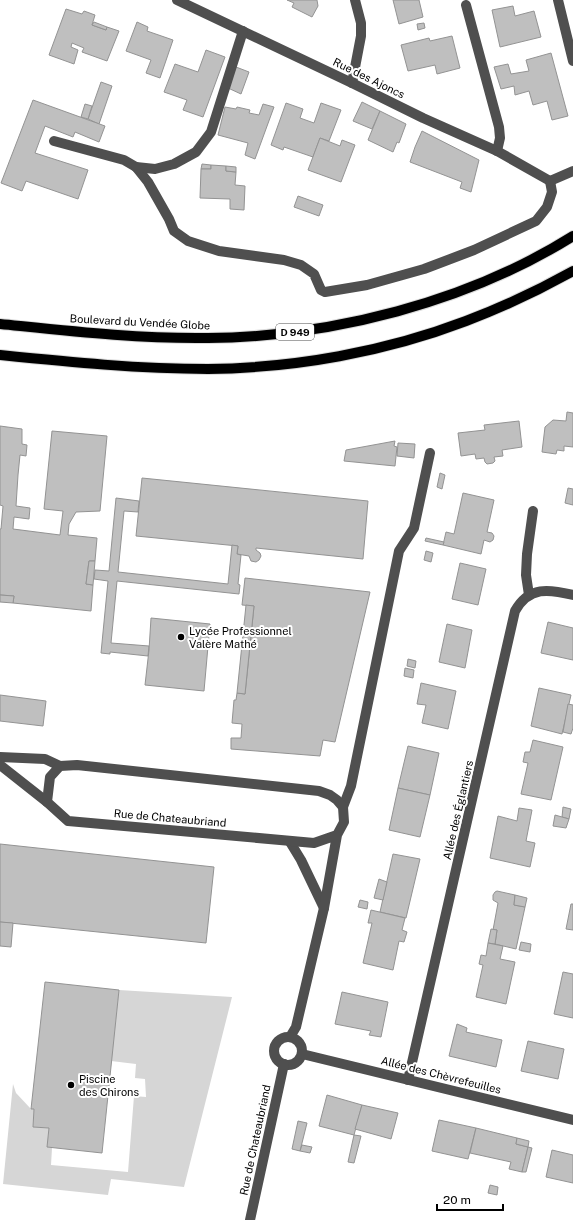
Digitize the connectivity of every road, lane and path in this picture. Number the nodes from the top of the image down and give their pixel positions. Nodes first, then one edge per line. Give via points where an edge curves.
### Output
1 (177, 0) edge
2 (355, 0) edge
3 (558, 0) edge
4 (466, 5) dead end
5 (243, 31) junction
6 (573, 61) edge
7 (352, 83) junction
8 (54, 141) dead end
9 (497, 151) junction
10 (136, 167) junction
11 (573, 171) edge
12 (550, 181) junction
13 (573, 236) edge
14 (573, 271) edge
15 (0, 324) edge
16 (0, 355) edge
17 (430, 453) dead end
18 (533, 511) dead end
19 (528, 595) junction
20 (573, 595) edge
21 (0, 757) edge
22 (0, 765) edge
23 (60, 766) junction
24 (46, 802) junction
25 (343, 808) junction
26 (337, 835) junction
27 (290, 842) junction
28 (324, 908) junction
29 (290, 1037) junction
30 (302, 1054) junction
31 (284, 1064) junction
32 (408, 1080) junction
33 (573, 1120) edge
34 (250, 1220) edge

1 - 5 street, Rue des Ajoncs
2 - 7 street via 361,36
3 - 6 street
4 - 9 street via 499,127
5 - 7 street, Rue des Ajoncs
5 - 10 street via 211,132 196,152 174,164 155,169
7 - 9 street, Rue des Ajoncs
8 - 10 street via 124,160
9 - 12 street, Rue des Ajoncs
10 - 12 street via 148,182 174,231 188,241 220,251 284,260 301,265 314,274 321,290 325,292 367,285 424,269 474,250 536,221 547,207 552,192
11 - 12 street
13 - 15 main road, Boulevard du Vendée Globe / D 949 via 500,274 455,293 375,317 333,326 250,336 166,338
14 - 16 main road via 506,305 425,335 347,354 295,362 210,369 166,368 86,364
17 - 25 street via 414,528 399,551 351,786
18 - 19 street via 527,554
19 - 20 street via 546,590
19 - 32 street, Allée des Églantiers via 515,612
21 - 23 street via 45,759
22 - 24 street, Rue de Chateaubriand
23 - 24 street via 50,778
23 - 25 street via 77,765 319,791 330,795
24 - 27 street, Rue de Chateaubriand via 68,821
25 - 26 street via 344,822
26 - 27 street, Rue de Chateaubriand via 314,843
26 - 28 street
27 - 28 street via 302,860
28 - 29 street via 296,1027
29 - 30 street via 299,1041
29 - 31 street via 281,1039 274,1050 277,1059
30 - 31 street via 297,1062
30 - 32 street, Allée des Chèvrefeuilles
31 - 34 street, Rue de Chateaubriand
32 - 33 street, Allée des Chèvrefeuilles

